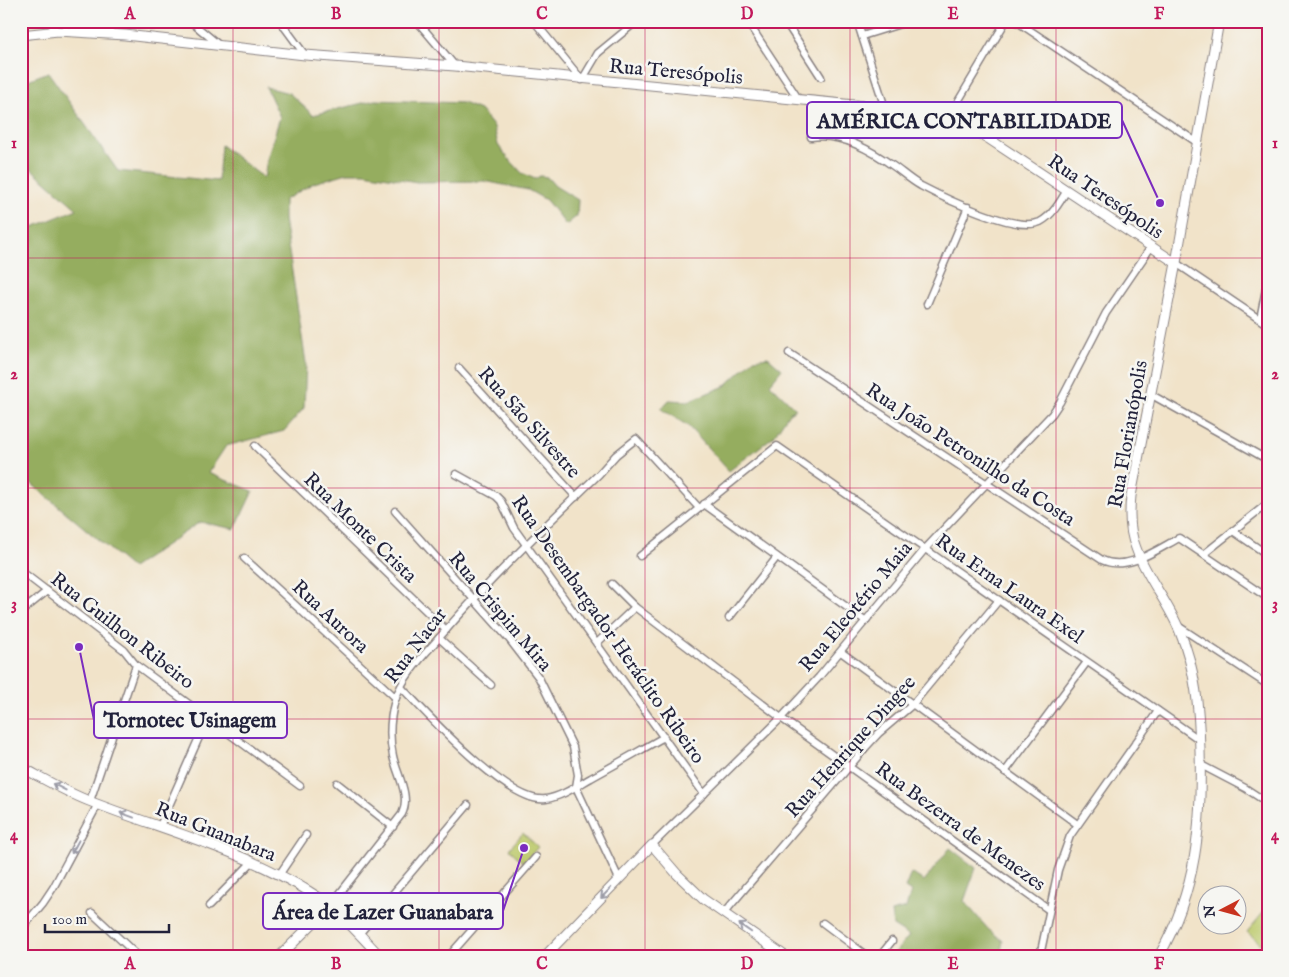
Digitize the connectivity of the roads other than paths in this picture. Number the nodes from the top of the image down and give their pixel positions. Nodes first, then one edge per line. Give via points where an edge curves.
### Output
1 (47, 21) edge
2 (190, 21) edge
3 (280, 21) edge
4 (417, 21) edge
5 (534, 21) edge
6 (637, 21) edge
7 (747, 21) edge
8 (784, 21) edge
9 (857, 21) edge
10 (910, 21) edge
11 (1006, 21) edge
12 (1016, 21) edge
13 (1219, 21) edge
14 (58, 31) junction
15 (21, 35) edge
16 (862, 36) junction
17 (220, 46) junction
18 (305, 55) junction
19 (455, 66) junction
20 (821, 76) dead end
21 (582, 80) junction
22 (799, 100) junction
23 (885, 108) junction
24 (947, 120) junction
25 (812, 137) dead end
26 (1198, 143) junction
27 (1067, 190) junction
28 (968, 207) junction
29 (1151, 247) junction
30 (1176, 264) junction
31 (1268, 280) edge
32 (928, 304) dead end
33 (1260, 319) junction
34 (1268, 325) edge
35 (789, 353) dead end
36 (459, 368) dead end
37 (1150, 394) junction
38 (255, 446) dead end
39 (1268, 460) edge
40 (456, 474) dead end
41 (986, 484) junction
42 (576, 497) junction
43 (1268, 503) edge
44 (702, 506) junction
45 (395, 510) dead end
46 (1233, 531) junction
47 (527, 544) junction
48 (925, 549) junction
49 (1204, 554) junction
50 (640, 556) dead end
51 (1268, 556) edge
52 (777, 557) junction
53 (244, 558) dead end
54 (1140, 558) junction
55 (21, 571) edge
56 (612, 584) dead end
57 (47, 591) junction
58 (1268, 598) edge
59 (472, 600) junction
60 (999, 600) junction
61 (635, 607) junction
62 (21, 612) edge
63 (729, 618) dead end
64 (866, 621) junction
65 (1178, 626) junction
66 (446, 630) junction
67 (439, 638) junction
68 (597, 643) junction
69 (841, 652) junction
70 (1087, 662) junction
71 (136, 665) junction
72 (491, 685) dead end
73 (1268, 685) edge
74 (401, 687) junction
75 (396, 698) junction
76 (912, 704) junction
77 (1158, 711) junction
78 (208, 717) junction
79 (781, 718) junction
80 (664, 738) junction
81 (1200, 740) junction
82 (1200, 765) junction
83 (21, 767) edge
84 (849, 767) junction
85 (1005, 772) junction
86 (337, 783) dead end
87 (300, 786) dead end
88 (576, 786) junction
89 (704, 794) junction
90 (94, 803) junction
91 (1268, 803) edge
92 (468, 805) dead end
93 (1077, 824) junction
94 (160, 826) junction
95 (393, 827) junction
96 (306, 835) dead end
97 (652, 846) junction
98 (536, 857) dead end
99 (252, 862) junction
100 (279, 875) junction
101 (619, 879) junction
102 (209, 906) dead end
103 (330, 906) junction
104 (1049, 910) junction
105 (92, 913) dead end
106 (724, 913) junction
107 (823, 923) dead end
108 (21, 929) edge
109 (359, 934) junction
110 (892, 941) dead end
111 (138, 956) edge
112 (280, 956) edge
113 (380, 956) edge
114 (449, 956) edge
115 (545, 956) edge
116 (785, 956) edge
117 (867, 956) edge
118 (880, 956) edge
119 (1040, 956) edge
120 (1159, 956) edge

1 - 14 street
2 - 17 street
3 - 18 street
4 - 19 street
5 - 21 street
6 - 21 street via 598,53
7 - 22 street
8 - 20 street
9 - 16 street
10 - 16 street
11 - 24 street
12 - 26 street
13 - 26 main road, Rua Florianópolis
14 - 15 main road, Rua Teresópolis
14 - 17 main road, Rua Teresópolis
16 - 23 street
17 - 18 main road, Rua Teresópolis
18 - 19 main road, Rua Teresópolis
19 - 21 main road, Rua Teresópolis
21 - 22 main road, Rua Teresópolis
22 - 23 main road, Rua Teresópolis
23 - 24 main road, Rua Teresópolis
24 - 27 main road, Rua Teresópolis via 997,142
25 - 28 street via 832,137 866,149 920,186
26 - 30 main road, Rua Florianópolis
27 - 28 street via 1052,212 1033,224 1015,224
27 - 29 main road, Rua Teresópolis
28 - 32 street
29 - 30 main road, Rua Teresópolis
29 - 41 street, Rua Eleotério Maia via 1106,313 1052,414
30 - 33 street, Rua Teresópolis
30 - 37 main road, Rua Florianópolis
31 - 33 street
33 - 34 street, Rua Teresópolis
35 - 41 street, Rua João Petronilho da Costa
36 - 42 street, Rua São Silvestre
37 - 39 street
37 - 54 main road, Rua Florianópolis via 1130,512 1132,536
38 - 66 street, Rua Monte Crista
40 - 47 street, Rua Desembargador Heráclito Ribeiro via 496,496
41 - 48 street, Rua Eleotério Maia
41 - 54 street, Rua João Petronilho da Costa via 1108,563
42 - 44 street, Rua Nacar via 636,439
42 - 47 street, Rua Nacar
43 - 46 street
44 - 48 street, Rua Erna Laura Exel via 777,446
44 - 50 street
44 - 52 street
45 - 59 street, Rua Crispim Mira
46 - 49 street
46 - 51 street
47 - 59 street, Rua Nacar
47 - 68 street, Rua Desembargador Heráclito Ribeiro
48 - 60 street, Rua Erna Laura Exel
48 - 64 street, Rua Eleotério Maia
49 - 54 street, Rua João Petronilho da Costa via 1179,538
49 - 58 street
52 - 63 street
52 - 64 street
53 - 75 street, Rua Aurora
54 - 65 main road, Rua Florianópolis
55 - 57 street, Rua Guilhon Ribeiro
56 - 61 street, Rua Bezerra de Menezes
57 - 62 street
57 - 71 street, Rua Guilhon Ribeiro via 124,650
59 - 66 street, Rua Nacar
59 - 88 street, Rua Crispim Mira via 525,659 548,695 573,747 578,774
60 - 70 street, Rua Erna Laura Exel
60 - 76 street, Rua Henrique Dingee
61 - 68 street
61 - 79 street, Rua Bezerra de Menezes
64 - 69 street, Rua Eleotério Maia
65 - 73 street
65 - 81 main road, Rua Florianópolis via 1194,673
66 - 67 street, Rua Nacar
67 - 72 street
67 - 74 street, Rua Nacar
68 - 80 street, Rua Desembargador Heráclito Ribeiro
69 - 76 street
69 - 79 street, Rua Eleotério Maia
70 - 77 street, Rua Erna Laura Exel
70 - 85 street
71 - 78 street, Rua Guilhon Ribeiro
71 - 90 street
74 - 75 street, Rua Nacar
74 - 88 street via 468,754 524,795 548,799
75 - 95 street, Rua Nacar via 391,744 406,802
76 - 84 street, Rua Henrique Dingee via 879,733
76 - 85 street
77 - 81 street, Rua Erna Laura Exel
77 - 93 street
78 - 87 street, Rua Guilhon Ribeiro
78 - 94 street
79 - 84 street, Rua Bezerra de Menezes
79 - 89 street, Rua Eleotério Maia
80 - 88 street
80 - 89 street, Rua Desembargador Heráclito Ribeiro
81 - 82 main road, Rua Florianópolis
82 - 91 street
82 - 120 main road, Rua Florianópolis via 1198,835 1190,881 1182,908
90 -> 83 main road, Rua Guanabara
84 - 104 street, Rua Bezerra de Menezes
84 - 106 street, Rua Henrique Dingee
85 - 93 street
86 - 95 street
88 - 101 street, Rua Crispim Mira
89 - 97 street, Rua Eleotério Maia
94 -> 90 main road, Rua Guanabara
90 -> 108 street via 53,888
92 - 109 street
93 - 104 street via 1062,855
94 - 99 main road, Rua Guanabara
95 - 103 street, Rua Nacar
96 - 100 street
97 - 101 main road, Rua Eleotério Maia
97 - 106 main road via 689,886
98 - 114 street
99 - 100 main road, Rua Guanabara
99 - 102 street
100 - 103 main road, Rua Guanabara
101 -> 115 main road, Rua Eleotério Maia
103 - 109 main road, Rua Guanabara
103 - 112 main road, Rua Nacar
104 - 119 street
105 - 111 street
116 -> 106 main road
107 - 117 street
109 - 113 main road, Rua Guanabara
110 - 118 street

